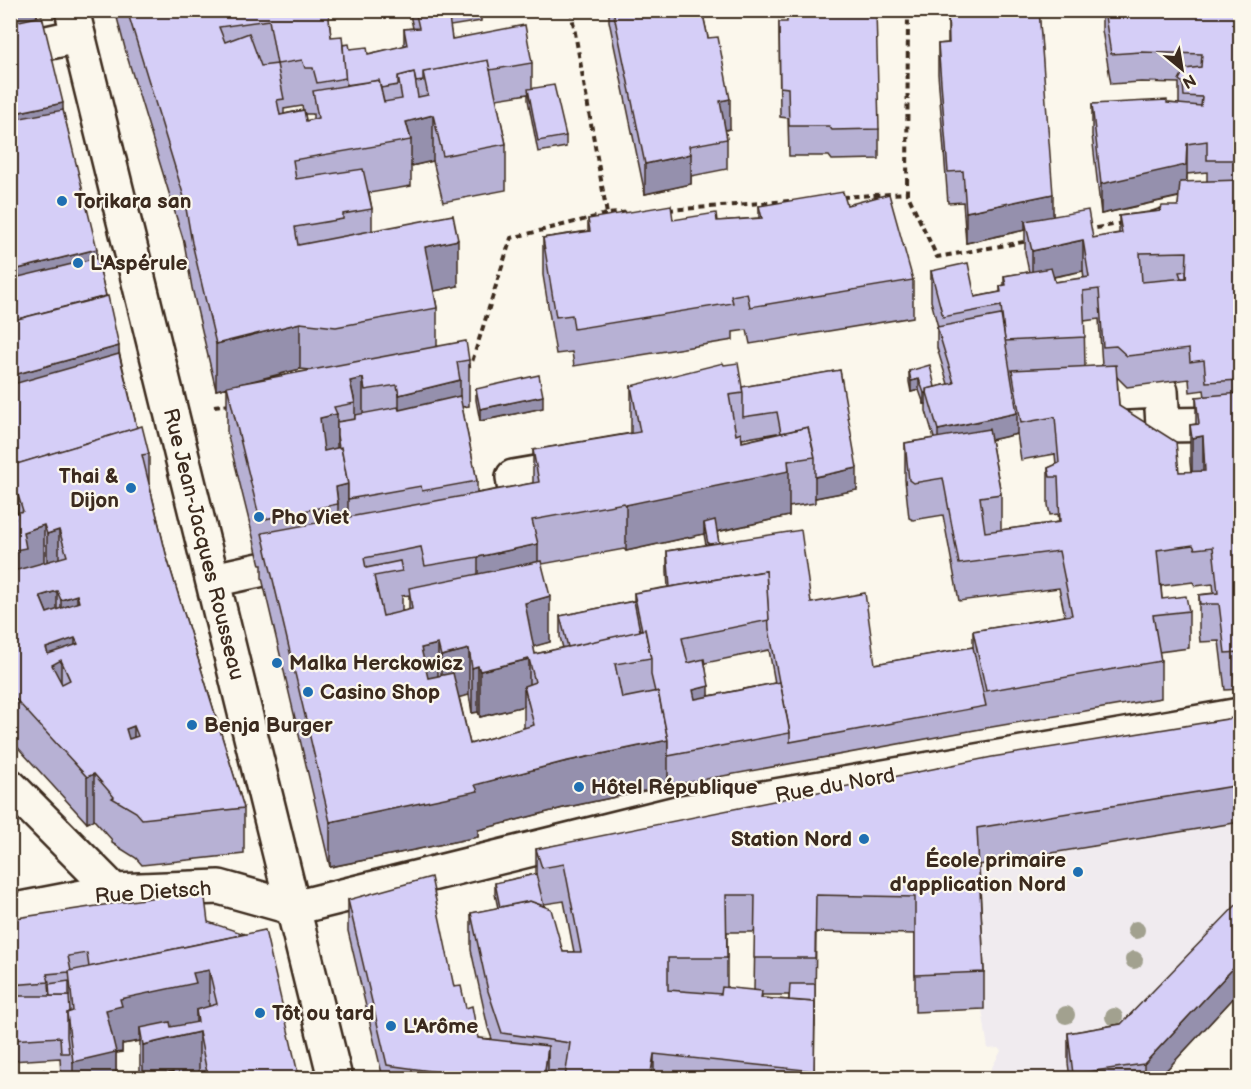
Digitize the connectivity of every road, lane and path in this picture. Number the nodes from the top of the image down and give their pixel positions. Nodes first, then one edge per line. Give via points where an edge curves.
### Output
1 (571, 10) edge
2 (909, 10) edge
3 (75, 23) edge
4 (10, 51) edge
5 (907, 193) junction
6 (838, 198) edge
7 (792, 201) edge
8 (665, 210) edge
9 (642, 212) edge
10 (607, 214) junction
11 (1128, 221) edge
12 (1075, 232) edge
13 (1030, 240) edge
14 (460, 366) edge
15 (1047, 397) edge
16 (240, 402) edge
17 (171, 412) junction
18 (1240, 424) edge
19 (605, 461) edge
20 (472, 524) edge
21 (333, 554) edge
22 (213, 580) junction
23 (1240, 715) edge
24 (10, 786) edge
25 (114, 891) junction
26 (294, 908) junction
27 (10, 911) edge
28 (335, 1078) edge

1 - 10 path
2 - 5 path
3 - 4 street
3 - 17 street, Rue Jean-Jacques Rousseau
5 - 6 path
5 - 13 path via 937,257
7 - 8 path
9 - 10 path
10 - 14 path via 511,238 471,365
11 - 12 path
15 - 18 street via 1161,391 1163,425
16 - 17 path
17 - 22 street, Rue Jean-Jacques Rousseau
19 - 20 street via 513,477 518,514
21 - 22 street
22 - 26 street, Rue Jean-Jacques Rousseau
23 - 26 street, Rue du Nord via 677,813
24 - 25 street
25 - 26 street, Rue Dietsch via 219,887
25 - 27 street, Rue Dietsch
26 - 28 street, Rue Jean-Jacques Rousseau

